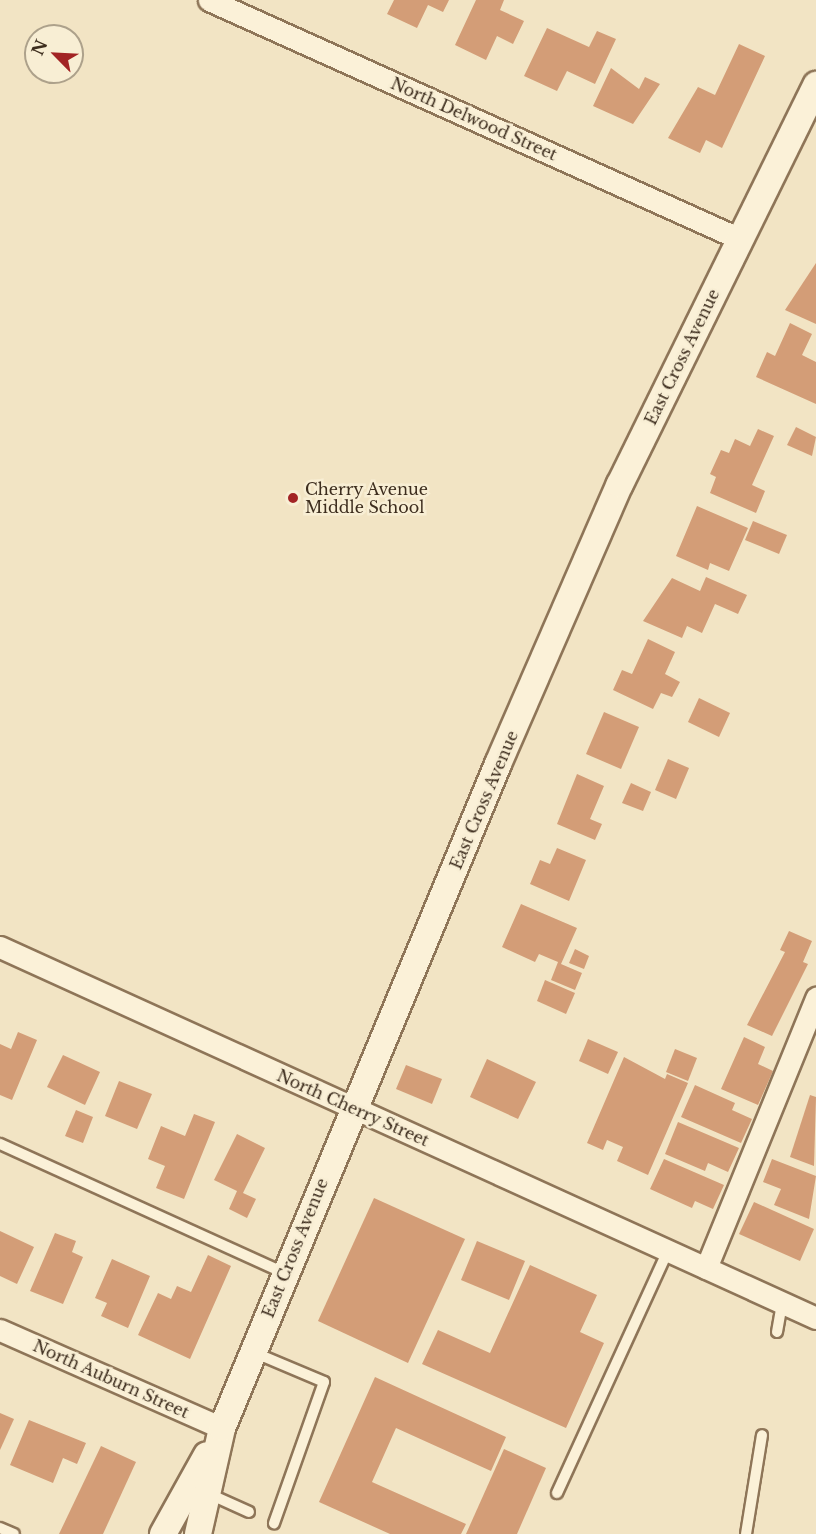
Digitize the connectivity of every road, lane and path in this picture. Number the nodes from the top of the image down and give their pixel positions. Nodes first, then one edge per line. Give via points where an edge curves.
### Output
1 (209, 0) edge
2 (816, 85) edge
3 (740, 239) junction
4 (0, 947) edge
5 (816, 998) edge
6 (354, 1108) junction
7 (0, 1144) edge
8 (668, 1251) junction
9 (706, 1268) junction
10 (285, 1273) junction
11 (782, 1303) junction
12 (816, 1318) edge
13 (0, 1330) edge
14 (777, 1332) dead end
15 (253, 1352) junction
16 (222, 1428) junction
17 (762, 1435) dead end
18 (207, 1493) junction
19 (557, 1493) dead end
20 (249, 1512) dead end
21 (274, 1523) dead end
22 (0, 1528) edge
23 (14, 1534) edge
24 (163, 1534) edge
25 (198, 1534) edge
26 (746, 1534) edge

1 - 3 street, North Delwood Street
2 - 3 street, East Cross Avenue
3 - 6 street, East Cross Avenue via 620,484
4 - 6 street, North Cherry Street
5 - 9 street
6 - 8 street, North Cherry Street
6 - 10 street, East Cross Avenue
7 - 10 lane
8 - 9 street, North Cherry Street
8 - 19 lane
9 - 11 street, North Cherry Street
10 - 15 street, East Cross Avenue
11 - 12 street, North Cherry Street
11 - 14 lane
13 - 16 street, North Auburn Street
15 - 16 street, East Cross Avenue
15 - 21 lane via 324,1382
16 - 18 street, East Cross Avenue
16 - 24 street
17 - 26 lane
18 - 20 lane
18 - 25 street, East Cross Avenue
22 - 23 lane

